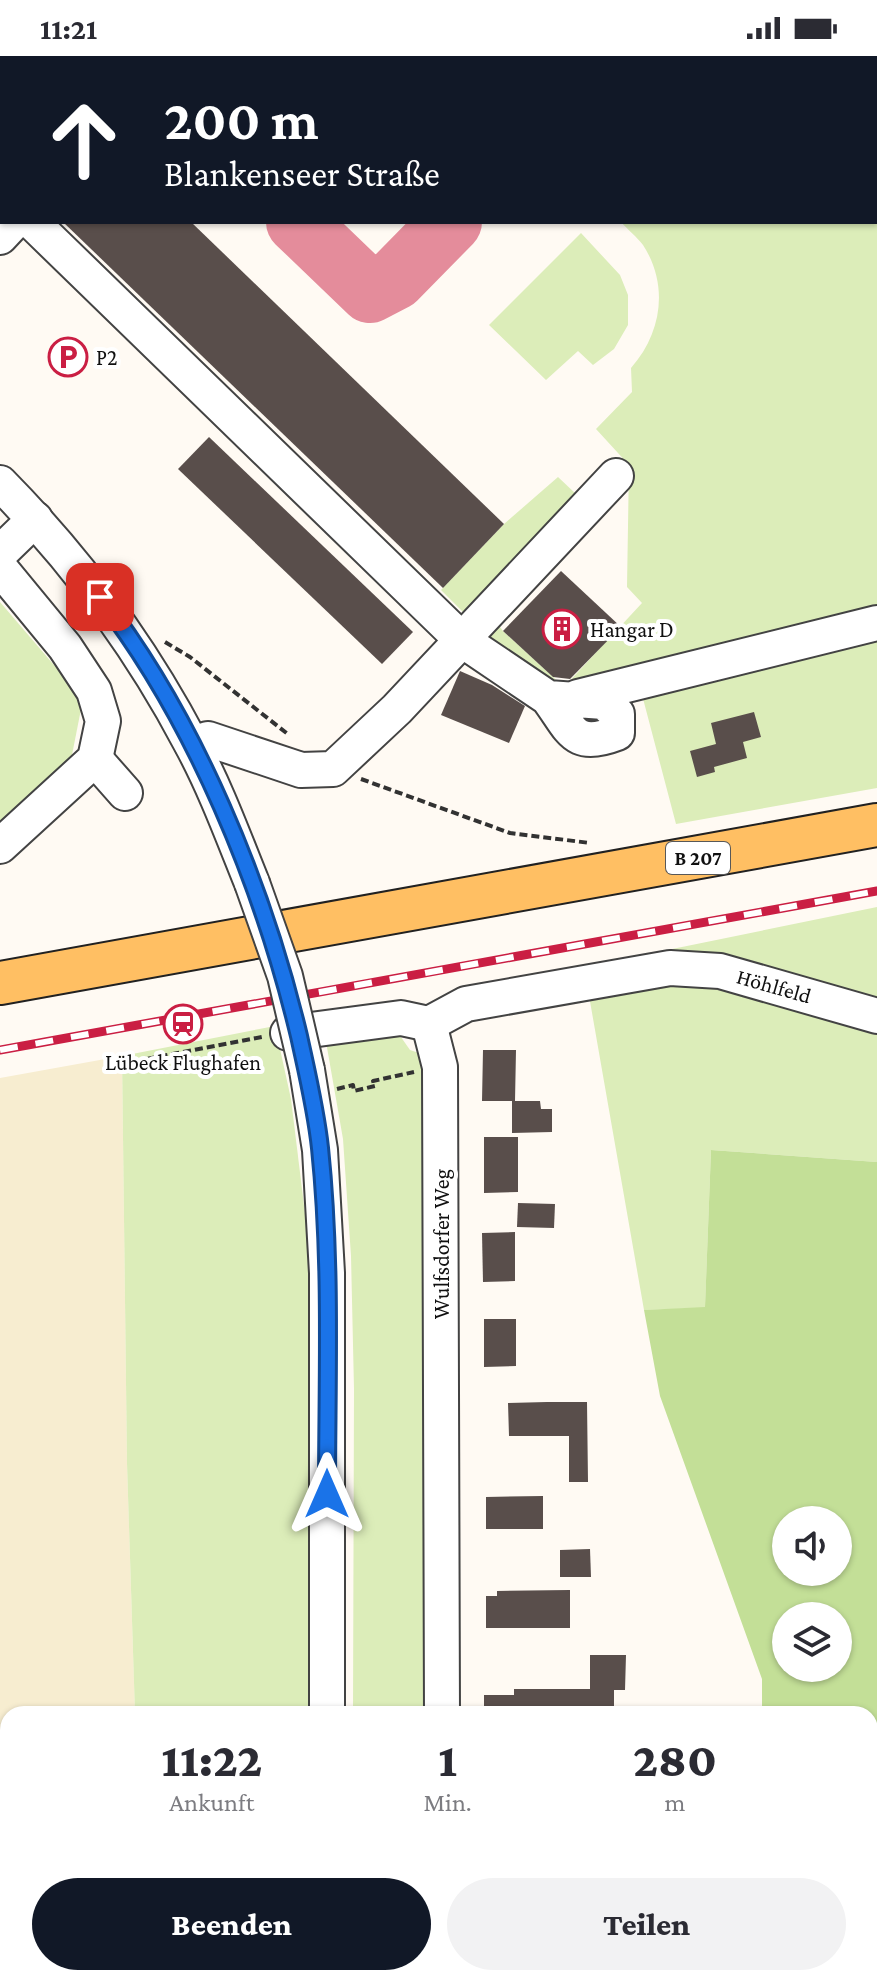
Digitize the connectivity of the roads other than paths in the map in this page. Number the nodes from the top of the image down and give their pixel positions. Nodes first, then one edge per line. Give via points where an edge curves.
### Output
1 (34, 224) edge
2 (616, 476) dead end
3 (0, 483) edge
4 (35, 519) junction
5 (0, 553) edge
6 (0, 568) edge
7 (877, 623) edge
8 (462, 640) junction
9 (192, 744) junction
10 (95, 759) junction
11 (125, 793) dead end
12 (877, 825) edge
13 (0, 846) edge
14 (0, 983) edge
15 (877, 1016) edge
16 (429, 1024) junction
17 (288, 1033) road end
18 (327, 1706) edge
19 (442, 1706) edge

1 - 8 street
2 - 8 street
3 - 4 street
4 - 5 street
4 - 9 street via 114,615
6 - 10 street via 94,691 103,721
7 - 8 street via 559,698
8 - 9 street via 333,769 301,770 208,739
9 - 18 street, bridge via 252,883 317,1080 327,1273
10 - 11 street
10 - 13 street
12 - 14 main road, B 207
15 - 16 street, Höhlfeld via 720,971 670,968 466,1004
16 - 17 street via 401,1018
16 - 19 street, Wulfsdorfer Weg via 440,1067

